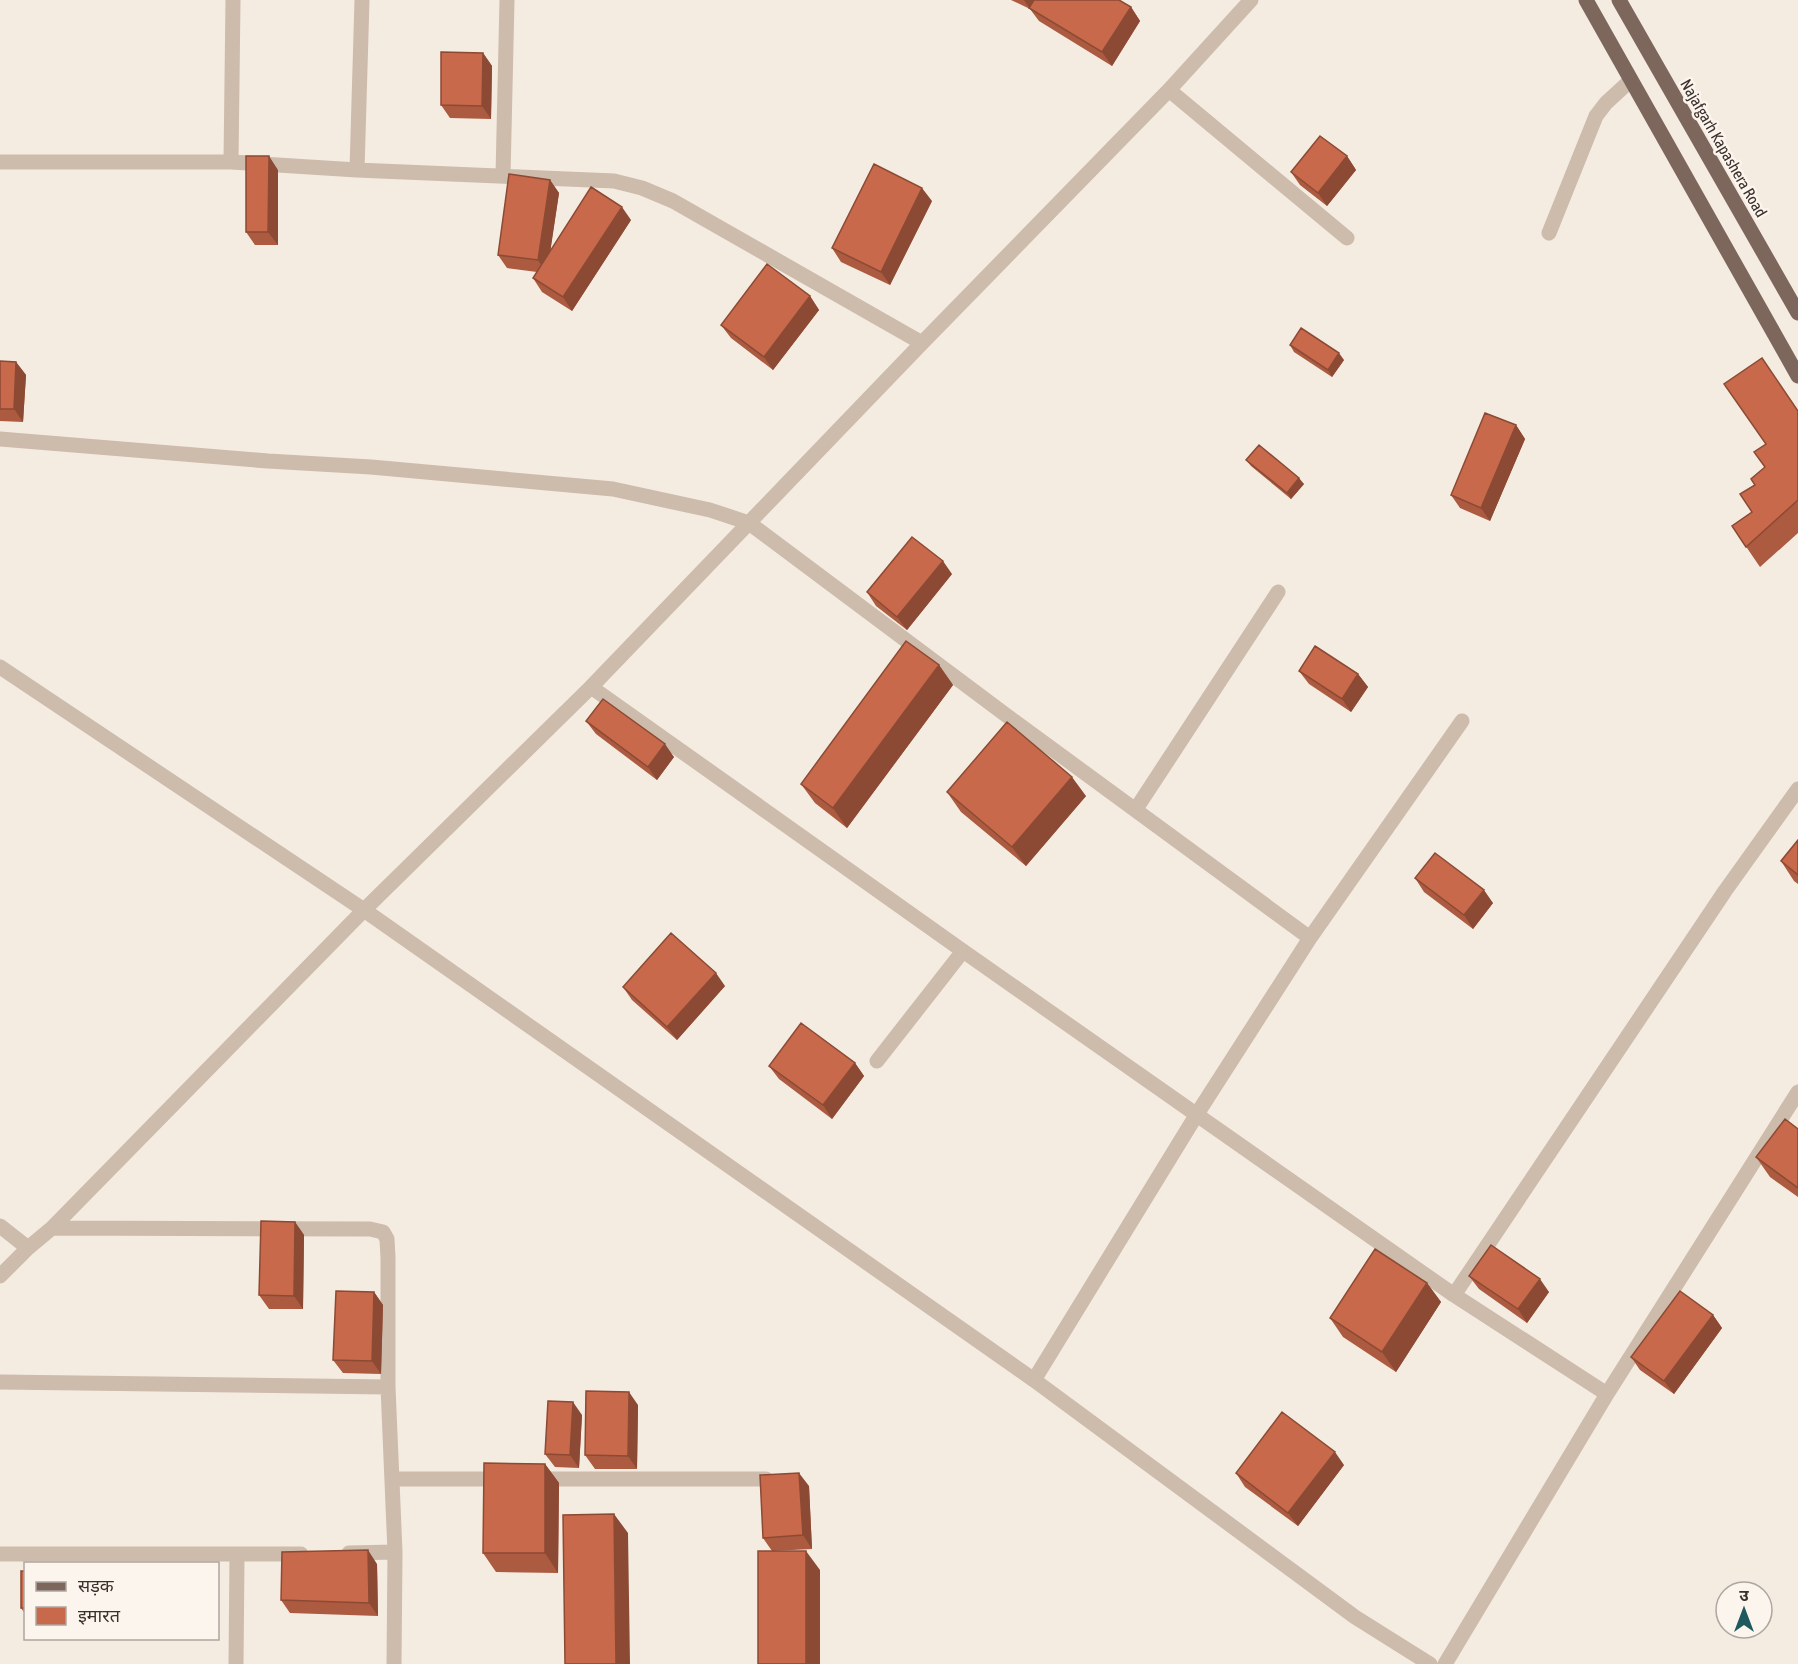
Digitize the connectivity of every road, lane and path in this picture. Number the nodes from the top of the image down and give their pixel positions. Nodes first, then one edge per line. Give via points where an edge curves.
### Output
1 (234, 0) edge
2 (362, 0) edge
3 (507, 0) edge
4 (1251, 0) edge
5 (1586, 0) edge
6 (1619, 0) edge
7 (1631, 80) junction
8 (1169, 90) junction
9 (0, 162) edge
10 (231, 162) junction
11 (357, 170) junction
12 (503, 176) junction
13 (1549, 232) dead end
14 (1347, 238) dead end
15 (1798, 314) edge
16 (922, 343) junction
17 (1798, 376) edge
18 (0, 439) edge
19 (749, 523) junction
20 (1278, 592) dead end
21 (0, 668) edge
22 (591, 687) junction
23 (1462, 721) dead end
24 (1798, 789) edge
25 (1136, 808) junction
26 (364, 910) junction
27 (1310, 938) junction
28 (963, 951) junction
29 (878, 1061) dead end
30 (1798, 1092) edge
31 (1197, 1114) junction
32 (0, 1226) edge
33 (52, 1228) junction
34 (28, 1248) junction
35 (0, 1276) edge
36 (1454, 1295) junction
37 (1034, 1380) junction
38 (0, 1382) edge
39 (388, 1387) junction
40 (1607, 1394) junction
41 (393, 1479) junction
42 (766, 1479) edge
43 (395, 1552) junction
44 (339, 1553) edge
45 (0, 1554) edge
46 (316, 1554) edge
47 (237, 1555) junction
48 (236, 1664) edge
49 (394, 1664) edge
50 (1430, 1664) edge
51 (1445, 1664) edge

1 - 10 street
2 - 11 street
3 - 12 street
4 - 8 street
5 - 7 main road
6 - 15 main road, Najafgarh Kapashera Road
7 - 13 street via 1596,116
7 - 17 main road
8 - 14 street
8 - 16 street
9 - 10 street
10 - 11 street
11 - 12 street
12 - 16 street via 614,181 642,188 673,201
16 - 19 street
18 - 19 street via 613,489 710,510
19 - 22 street
19 - 25 street
20 - 25 street
21 - 26 street
22 - 26 street
22 - 28 street
23 - 27 street
24 - 36 street via 1725,891
25 - 27 street
26 - 33 street
26 - 37 street
27 - 31 street
28 - 29 street
28 - 31 street
30 - 40 street
31 - 36 street
31 - 37 street
32 - 34 street
33 - 34 street
33 - 39 street via 383,1232 388,1258
34 - 35 street
36 - 40 street
37 - 50 street via 1355,1617
38 - 39 street
39 - 41 street
40 - 51 street
41 - 42 street
41 - 43 street
43 - 44 street
43 - 49 street
45 - 47 street
46 - 47 street
47 - 48 street

